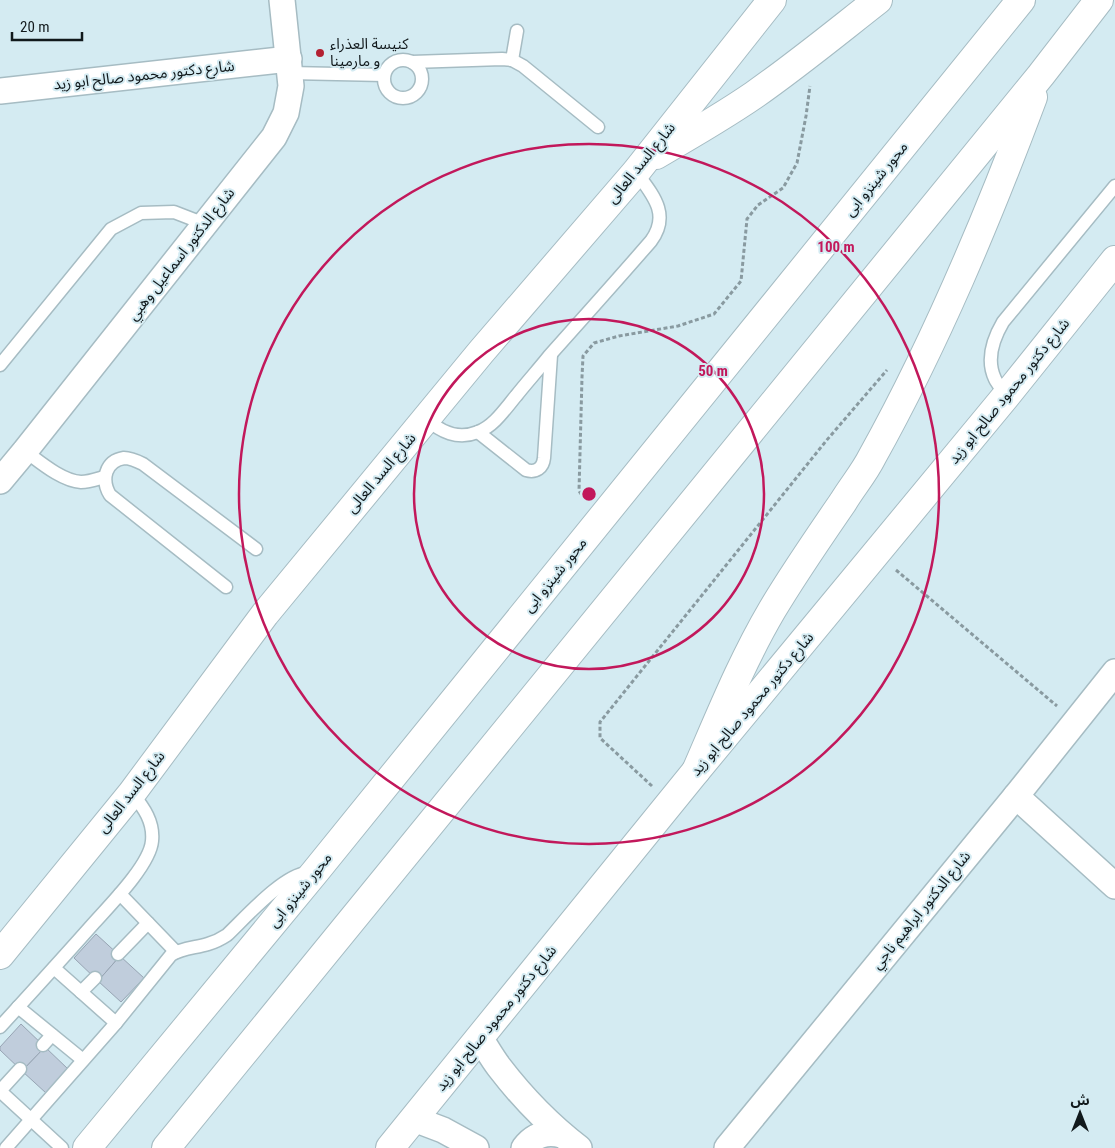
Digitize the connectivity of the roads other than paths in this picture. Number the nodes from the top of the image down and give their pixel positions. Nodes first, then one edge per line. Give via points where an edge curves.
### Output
1 (282, 0) edge
2 (771, 0) edge
3 (878, 0) edge
4 (1021, 0) edge
5 (1099, 0) edge
6 (517, 31) dead end
7 (512, 60) junction
8 (412, 62) junction
9 (290, 66) junction
10 (384, 75) junction
11 (1041, 75) junction
12 (0, 91) edge
13 (598, 127) dead end
14 (640, 166) junction
15 (1115, 186) edge
16 (206, 224) junction
17 (1115, 260) edge
18 (551, 355) junction
19 (0, 365) edge
20 (1006, 396) junction
21 (426, 418) junction
22 (478, 432) junction
23 (25, 451) junction
24 (104, 477) junction
25 (0, 481) edge
26 (256, 549) dead end
27 (226, 587) dead end
28 (1115, 672) edge
29 (696, 771) junction
30 (132, 793) junction
31 (1016, 796) junction
32 (315, 872) junction
33 (1115, 886) edge
34 (120, 894) junction
35 (148, 923) junction
36 (176, 952) junction
37 (118, 954) dead end
38 (0, 955) edge
39 (54, 968) junction
40 (95, 978) dead end
41 (81, 992) junction
42 (18, 1007) junction
43 (116, 1023) junction
44 (0, 1026) edge
45 (52, 1035) junction
46 (480, 1038) junction
47 (43, 1045) dead end
48 (83, 1060) junction
49 (20, 1069) dead end
50 (0, 1091) edge
51 (31, 1120) junction
52 (414, 1120) junction
53 (571, 1142) edge
54 (6, 1148) edge
55 (62, 1148) edge
56 (88, 1148) edge
57 (166, 1148) edge
58 (390, 1148) edge
59 (476, 1148) edge
60 (524, 1148) edge
61 (726, 1148) edge

1 - 9 street, شارع الدكتور اسماعيل وهبي
2 - 14 main road, شارع السد العالى
3 - 14 main road via 753,96
4 - 32 main road, محور شينزو ابى
5 - 11 main road
6 - 7 lane
7 - 8 lane
7 - 13 lane
8 - 10 lane via 398,60 387,68
8 - 10 lane via 422,72 423,80 418,92 411,97 398,98 391,94 386,89
9 - 10 lane
9 - 12 street, شارع دكتور محمود صالح ابو زيد
9 - 16 street, شارع الدكتور اسماعيل وهبي via 289,99 274,137
11 - 29 main road via 1006,169 925,353 871,459 763,626
11 - 57 main road
14 - 18 lane via 660,212 656,235
14 - 21 main road, شارع السد العالى
15 - 20 lane via 996,334 992,368
16 - 19 lane via 174,212 141,214 111,229
16 - 23 street, شارع الدكتور اسماعيل وهبي
17 - 20 main road, شارع دكتور محمود صالح ابو زيد
18 - 22 lane via 494,422
18 - 22 lane via 544,463 541,467 531,472 526,470
20 - 29 main road, شارع دكتور محمود صالح ابو زيد
21 - 22 lane via 444,432 455,435
21 - 30 main road, شارع السد العالى via 265,614
23 - 24 lane via 65,478 80,482
23 - 25 street, شارع الدكتور اسماعيل وهبي
24 - 26 lane via 117,461 124,458 138,461
24 - 27 lane via 110,495
28 - 31 street, شارع الدكتور ابراهيم ناجي
29 - 46 main road, شارع دكتور محمود صالح ابو زيد
30 - 34 lane via 149,817 152,842 142,866
30 - 38 main road, شارع السد العالى
31 - 33 street
31 - 61 street, شارع الدكتور ابراهيم ناجي
32 - 36 lane via 303,873 273,891 227,935 208,944
32 - 56 main road, محور شينزو ابى
34 - 35 lane
34 - 39 lane
35 - 36 lane
35 - 37 lane
36 - 43 lane
39 - 41 lane
39 - 42 lane
40 - 41 lane
41 - 43 lane
42 - 44 lane
42 - 45 lane
43 - 48 lane
45 - 47 lane
45 - 48 lane
46 - 52 main road, شارع دكتور محمود صالح ابو زيد
46 - 53 street via 518,1092
48 - 51 lane
49 - 50 lane
50 - 51 lane
51 - 54 lane
51 - 55 lane
52 - 58 main road, شارع دكتور محمود صالح ابو زيد
52 - 59 street
53 - 60 street via 554,1133 546,1133 530,1140

